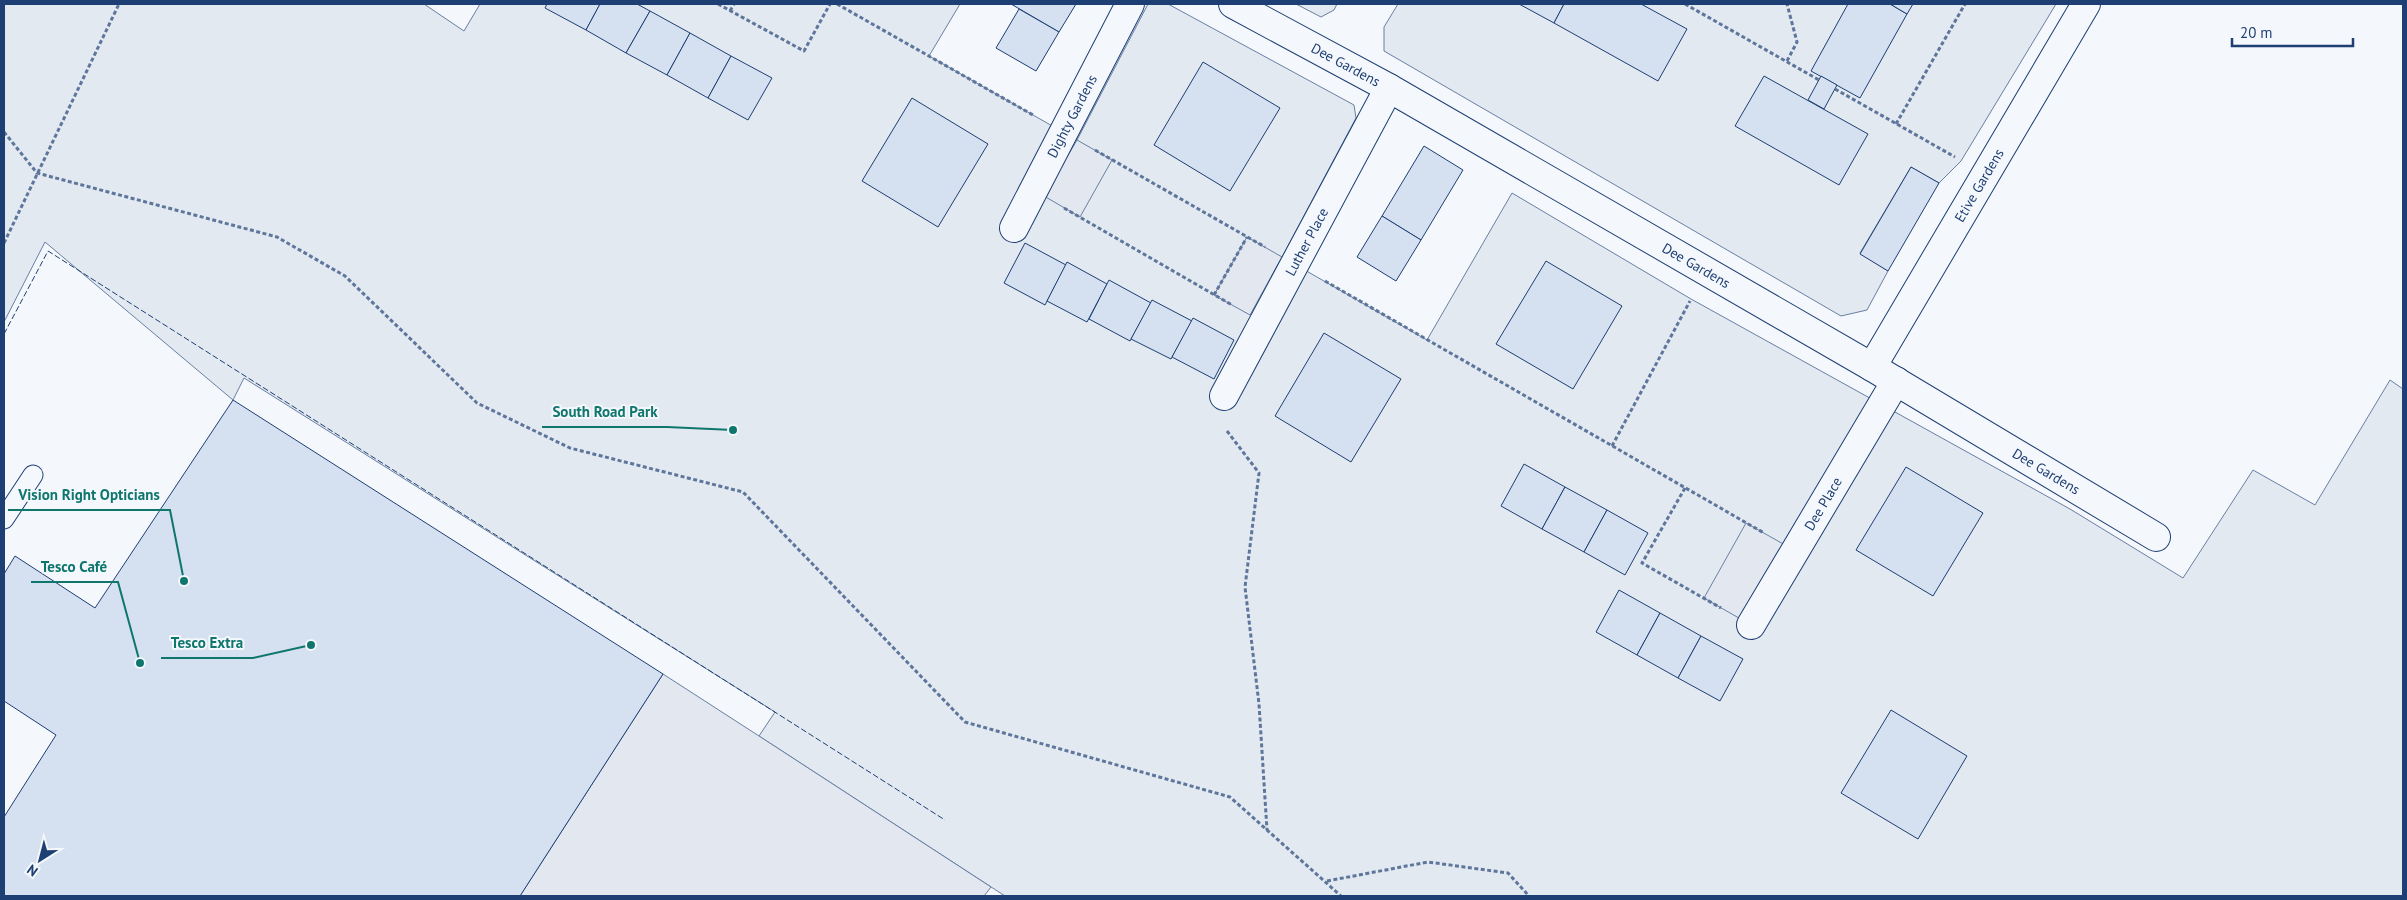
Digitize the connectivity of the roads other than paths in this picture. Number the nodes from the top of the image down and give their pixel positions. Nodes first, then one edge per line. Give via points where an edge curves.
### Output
1 (1130, 4) edge
2 (1233, 4) edge
3 (2086, 4) edge
4 (1389, 88) junction
5 (1014, 228) dead end
6 (1872, 368) junction
7 (1896, 381) junction
8 (1224, 396) road end
9 (33, 475) dead end
10 (4, 519) edge
11 (2156, 537) dead end
12 (1751, 625) road end

1 - 5 street, Dighty Gardens
2 - 4 street, Dee Gardens
3 - 6 street, Etive Gardens
4 - 6 street, Dee Gardens
4 - 8 street, Luther Place
6 - 7 street, Dee Gardens
7 - 11 street, Dee Gardens
7 - 12 street, Dee Place
9 - 10 lane

